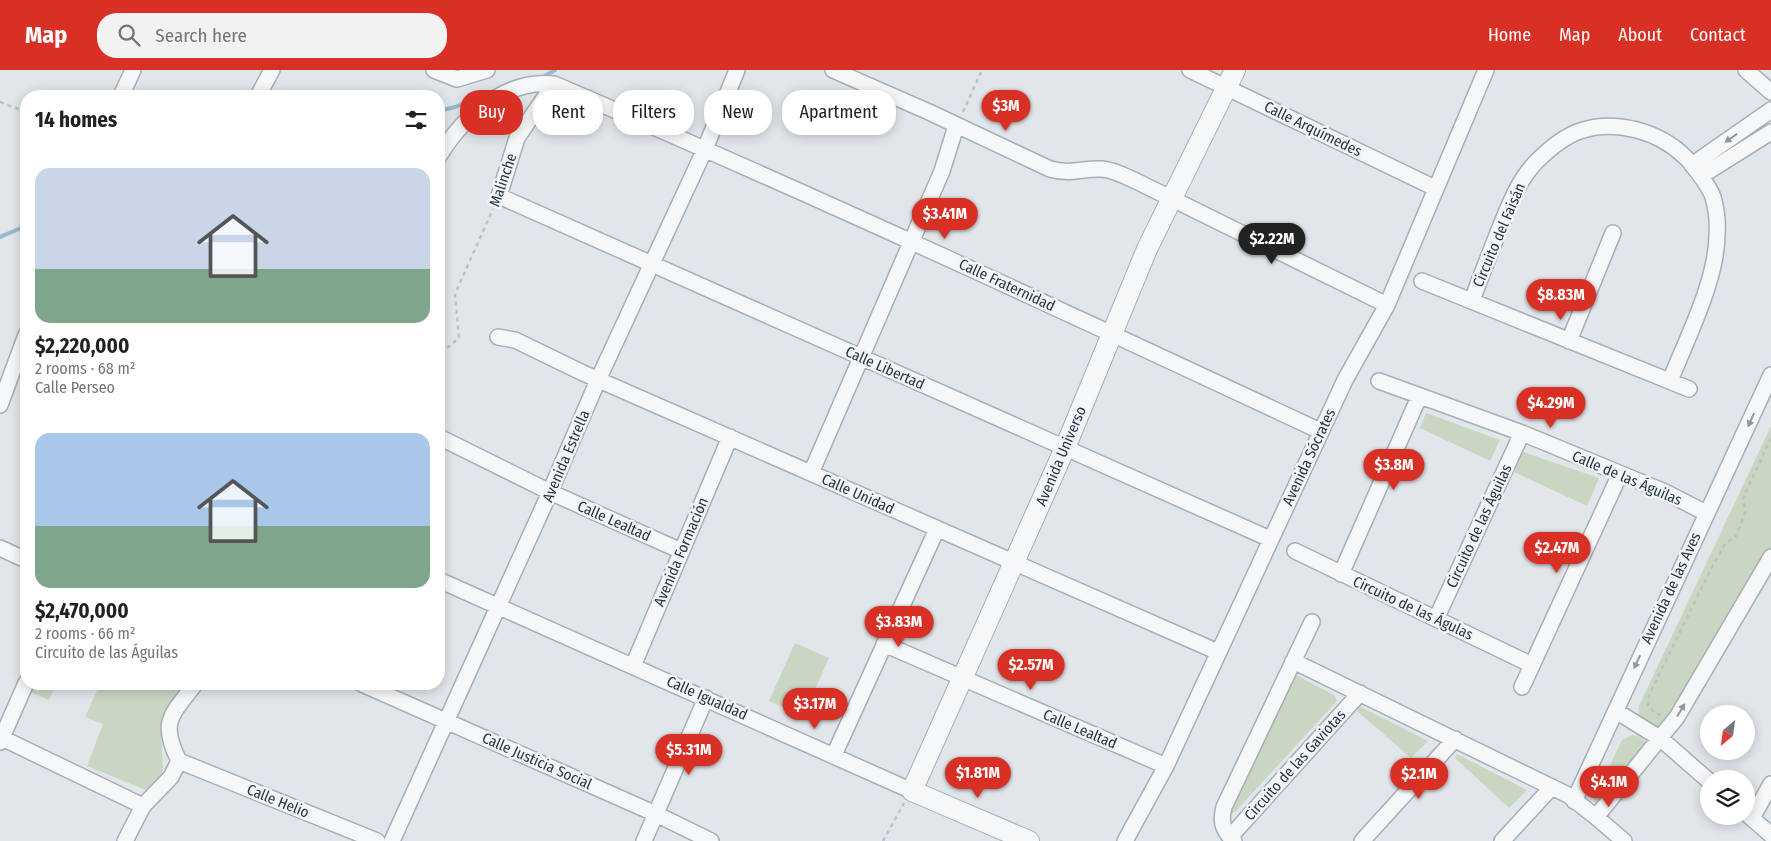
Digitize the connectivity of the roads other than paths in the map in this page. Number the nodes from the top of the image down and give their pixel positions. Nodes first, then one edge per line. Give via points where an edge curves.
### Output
1 (133, 70) edge
2 (272, 70) edge
3 (434, 70) edge
4 (487, 70) edge
5 (738, 70) edge
6 (833, 70) edge
7 (1190, 70) edge
8 (1746, 70) edge
9 (1484, 71) edge
10 (544, 79) edge
11 (1231, 79) edge
12 (124, 90) edge
13 (261, 90) edge
14 (1771, 92) edge
15 (1771, 110) edge
16 (956, 126) junction
17 (1771, 132) edge
18 (445, 148) edge
19 (705, 148) junction
20 (1696, 171) junction
21 (1435, 188) junction
22 (500, 196) joint
23 (1171, 197) junction
24 (1613, 233) dead end
25 (912, 242) junction
26 (652, 264) junction
27 (1422, 281) dead end
28 (1472, 301) junction
29 (1387, 305) junction
30 (1113, 334) junction
31 (498, 337) dead end
32 (1570, 341) junction
33 (20, 351) edge
34 (862, 358) junction
35 (1771, 375) edge
36 (598, 380) junction
37 (1379, 381) dead end
38 (1670, 381) junction
39 (1689, 389) dead end
40 (1419, 397) junction
41 (0, 405) edge
42 (1320, 431) junction
43 (1522, 433) junction
44 (730, 437) junction
45 (445, 440) edge
46 (1065, 448) junction
47 (811, 473) junction
48 (1620, 474) junction
49 (550, 492) junction
50 (1706, 513) junction
51 (937, 529) junction
52 (1270, 539) junction
53 (0, 548) edge
54 (682, 551) junction
55 (1295, 551) dead end
56 (20, 557) edge
57 (1771, 557) edge
58 (1014, 563) junction
59 (1341, 574) junction
60 (445, 583) edge
61 (499, 606) junction
62 (1436, 619) junction
63 (1312, 622) dead end
64 (884, 644) junction
65 (1218, 652) junction
66 (1293, 661) junction
67 (1532, 665) junction
68 (632, 666) junction
69 (962, 678) junction
70 (1522, 687) dead end
71 (23, 690) edge
72 (190, 690) edge
73 (375, 690) edge
74 (1360, 693) junction
75 (706, 698) junction
76 (1616, 711) junction
77 (447, 722) junction
78 (1455, 739) junction
79 (1661, 739) junction
80 (1, 740) edge
81 (834, 755) junction
82 (179, 760) junction
83 (1166, 766) junction
84 (1700, 773) edge
85 (1771, 784) edge
86 (1552, 787) junction
87 (912, 790) junction
88 (1574, 801) junction
89 (143, 806) junction
90 (1755, 807) edge
91 (656, 814) junction
92 (1596, 817) junction
93 (1755, 821) edge
94 (1771, 835) edge
95 (1232, 839) edge
96 (125, 841) edge
97 (377, 841) edge
98 (392, 841) edge
99 (644, 841) edge
100 (711, 841) edge
101 (1029, 841) edge
102 (1124, 841) edge
103 (1362, 841) edge
104 (1502, 841) edge
105 (1624, 841) edge

1 - 12 street
2 - 13 street
3 - 4 street via 456,79
5 - 19 street, Avenida Estrella
6 - 16 street
7 - 11 street, Calle Arquímedes
8 - 14 street
9 - 21 street, Avenida Sócrates
10 - 18 street via 501,95 480,108
10 - 19 street, Calle Fraternidad
10 - 22 street, Malinche via 517,138
11 - 21 street, Calle Arquímedes
11 - 23 street, Avenida Universo
15 -> 20 street
16 - 23 street via 1050,168 1069,172 1114,171
16 - 25 street via 942,171
17 - 20 street
19 - 25 street, Calle Fraternidad
19 - 26 street, Avenida Estrella
20 - 28 street, Circuito del Faisán via 1686,157 1670,144 1638,131 1620,127 1598,128 1568,136 1536,162 1512,197
20 - 38 street, Circuito del Faisán via 1712,195 1718,234 1716,252 1702,300
21 - 29 street, Avenida Sócrates
22 - 26 street, Calle Libertad
23 - 29 street
23 - 30 street, Avenida Universo
24 - 32 street
25 - 30 street, Calle Fraternidad
25 - 34 street
26 - 34 street, Calle Libertad
26 - 36 street, Avenida Estrella
27 - 28 street, Circuito del Faisán
28 - 32 street, Circuito del Faisán
29 - 42 street, Avenida Sócrates
30 - 42 street, Calle Fraternidad
30 - 46 street, Avenida Universo
31 - 36 street, Calle Unidad via 515,340
32 - 38 street, Circuito del Faisán
33 - 41 street
34 - 46 street, Calle Libertad
34 - 47 street
35 -> 50 street, Avenida de las Aves
36 - 44 street, Calle Unidad
36 - 49 street, Avenida Estrella
37 - 40 street, Calle de las Águilas
38 - 39 street, Circuito del Faisán
40 - 43 street, Calle de las Águilas
40 - 59 street
42 - 52 street, Avenida Sócrates
43 - 48 street, Calle de las Águilas
43 - 62 street, Circuito de las Águilas
44 - 47 street, Calle Unidad
44 - 54 street, Avenida Formación
45 - 49 street, Calle Lealtad
46 - 52 street, Calle Libertad
46 - 58 street, Avenida Universo
47 - 51 street, Calle Unidad
48 - 50 street, Calle de las Águilas
48 - 67 street
49 - 54 street, Calle Lealtad
49 - 61 street, Avenida Estrella
50 -> 76 street, Avenida de las Aves
51 - 58 street, Calle Unidad
51 - 64 street
52 - 65 street, Avenida Sócrates
53 - 56 street
54 - 68 street, Avenida Formación
55 - 59 street, Circuito de las Águlas
79 -> 57 street
58 - 65 street, Calle Unidad
58 - 69 street, Avenida Universo
59 - 62 street, Circuito de las Águlas
60 - 61 street, Calle Igualdad
61 - 68 street, Calle Igualdad
61 - 77 street, Avenida Estrella
62 - 67 street, Circuito de las Águlas
63 - 66 street, Circuito de las Gaviotas
64 - 69 street, Calle Lealtad
64 - 81 street
65 - 83 street, Avenida Sócrates
66 - 74 street, Circuito de las Gaviotas
66 - 95 street, Circuito de las Gaviotas via 1224,807 1223,828
67 - 70 street
68 - 75 street, Calle Igualdad
69 - 83 street, Calle Lealtad
69 - 87 street, Avenida Universo
71 - 80 street
72 - 82 street via 174,711 168,728 169,739
73 - 77 street, Calle Justicia Social
74 - 78 street, Circuito de las Gaviotas
74 - 95 street, Circuito de las Gaviotas
75 - 81 street, Calle Igualdad
75 - 91 street
76 - 79 street
76 - 88 street, Avenida de las Aves
77 - 91 street, Calle Justicia Social
77 - 98 street, Avenida Estrella
78 - 86 street, Circuito de las Gaviotas
78 - 103 street
79 - 84 street
79 - 92 street
80 - 89 street
81 - 87 street, Calle Igualdad
82 - 89 street via 172,777
82 - 97 street, Calle Helio
83 - 102 street, Avenida Sócrates
85 - 90 street
86 - 88 street, Circuito de las Gaviotas
86 - 104 street
87 - 101 street, Calle Igualdad
88 - 92 street, Circuito de las Gaviotas
89 - 96 street
91 - 99 street
91 - 100 street, Calle Justicia Social
92 - 105 street, Circuito de las Gaviotas
93 - 94 street

